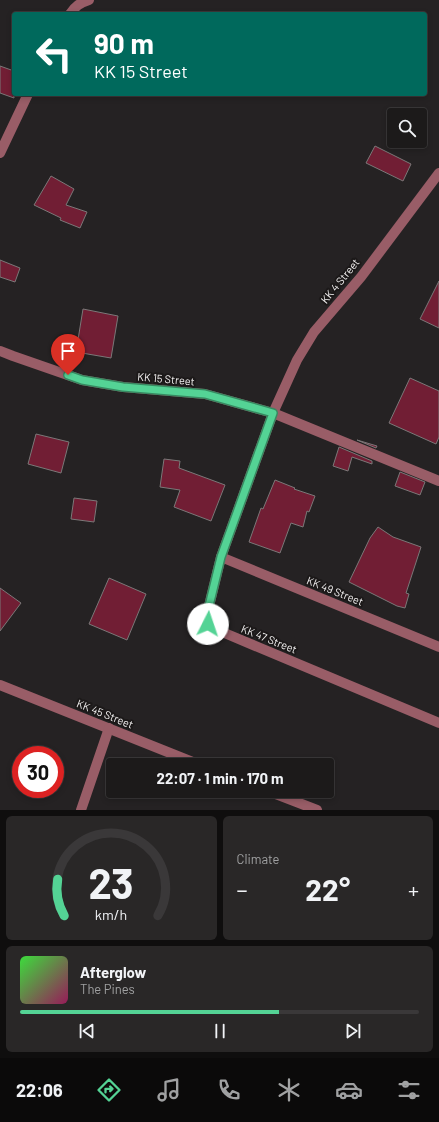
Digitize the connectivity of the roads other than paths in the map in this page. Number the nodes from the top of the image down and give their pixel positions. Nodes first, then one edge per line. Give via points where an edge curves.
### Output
1 (90, 0) edge
2 (71, 12) edge
3 (27, 96) edge
4 (0, 153) edge
5 (439, 173) edge
6 (0, 351) edge
7 (273, 413) junction
8 (439, 481) edge
9 (221, 557) junction
10 (439, 647) edge
11 (0, 685) edge
12 (439, 723) edge
13 (109, 728) junction
14 (183, 758) edge
15 (286, 798) edge
16 (80, 810) edge
17 (317, 810) edge

1 - 2 street via 75,7
3 - 4 street
5 - 7 street, KK 4 Street via 361,276 314,332 297,360
6 - 7 street, KK 15 Street via 82,380 123,387 205,394
7 - 8 street, KK 15 Street
7 - 9 street, KK 47 Street
9 - 10 street, KK 49 Street
9 - 12 street, KK 47 Street via 207,614 208,624
11 - 13 street, KK 45 Street
13 - 14 street, KK 45 Street
13 - 16 street
15 - 17 street

